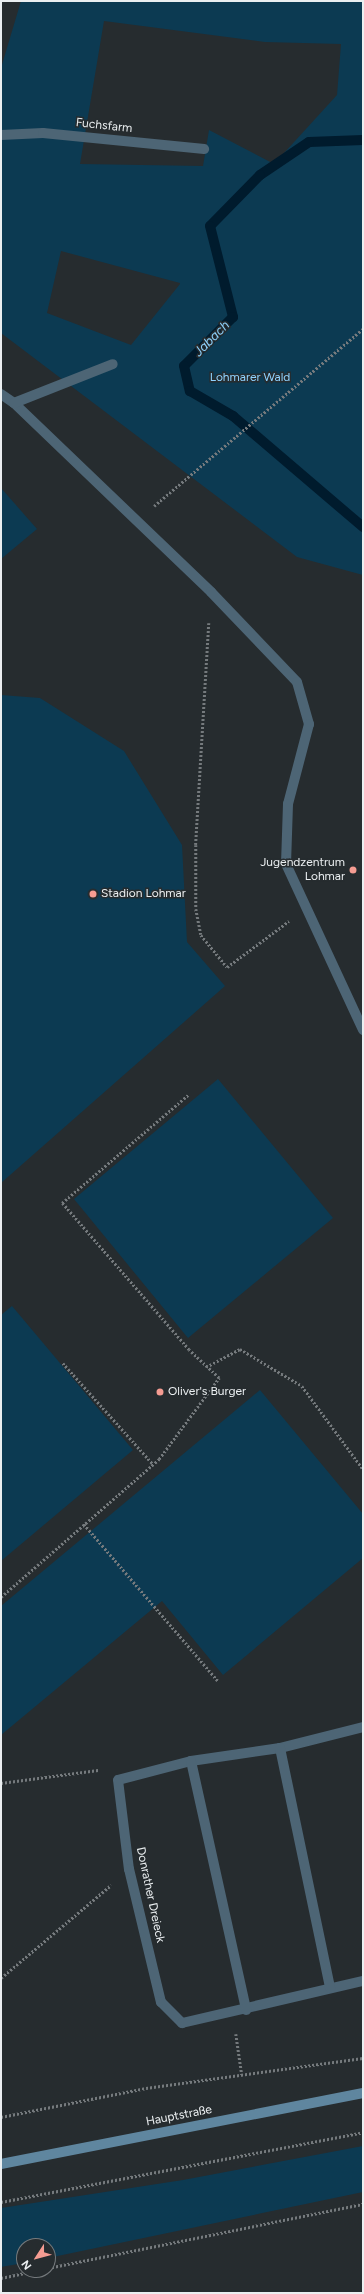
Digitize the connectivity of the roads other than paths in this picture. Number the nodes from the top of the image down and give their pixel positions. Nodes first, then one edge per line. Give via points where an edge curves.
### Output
1 (1, 135) edge
2 (204, 149) dead end
3 (113, 364) dead end
4 (1, 394) edge
5 (14, 403) junction
6 (363, 1030) edge
7 (363, 1728) edge
8 (280, 1748) junction
9 (191, 1760) junction
10 (363, 1981) edge
11 (330, 1988) junction
12 (246, 2010) junction
13 (363, 2093) edge
14 (1, 2164) edge

1 - 2 lane, Fuchsfarm via 43,133
3 - 5 lane
4 - 5 lane
5 - 6 lane via 211,592 297,682 309,724 288,804 286,864
7 - 8 lane
8 - 9 lane
8 - 11 lane
9 - 12 lane
9 - 12 lane, Donrather Dreieck via 118,1780 129,1869 161,2002 182,2023
10 - 11 lane, Donrather Dreieck
11 - 12 lane, Donrather Dreieck
13 - 14 main road, Hauptstraße

